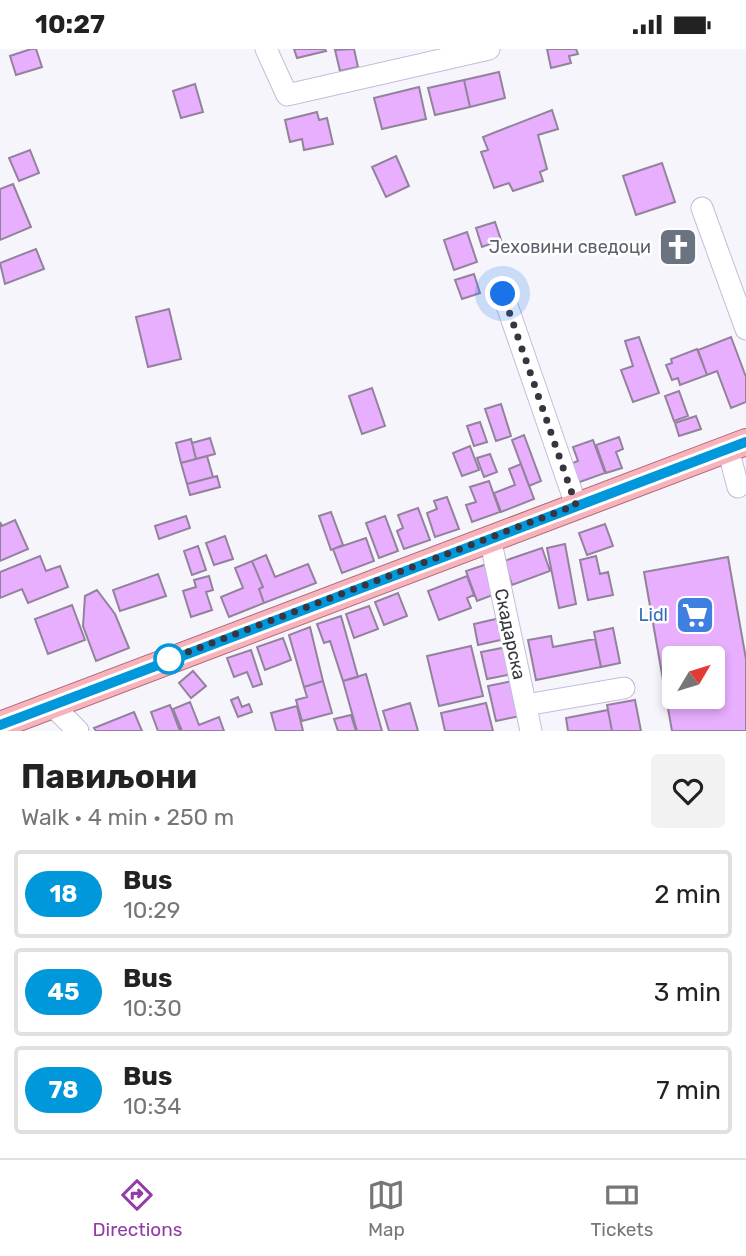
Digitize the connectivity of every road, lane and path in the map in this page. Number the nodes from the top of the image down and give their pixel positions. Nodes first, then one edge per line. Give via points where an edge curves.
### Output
1 (267, 49) edge
2 (489, 49) edge
3 (702, 208) dead end
4 (503, 294) dead end
5 (746, 328) edge
6 (737, 446) edge
7 (737, 488) dead end
8 (576, 505) junction
9 (490, 538) junction
10 (624, 688) dead end
11 (52, 705) junction
12 (526, 705) junction
13 (0, 725) edge
14 (78, 731) edge
15 (531, 731) edge

1 - 2 street via 287,95
3 - 5 street
4 - 8 street
6 - 7 street
6 - 8 main road
8 - 9 main road
9 - 11 main road
9 - 12 street, Скадарска
10 - 12 street
11 - 13 main road
11 - 14 street
12 - 15 street, Скадарска

